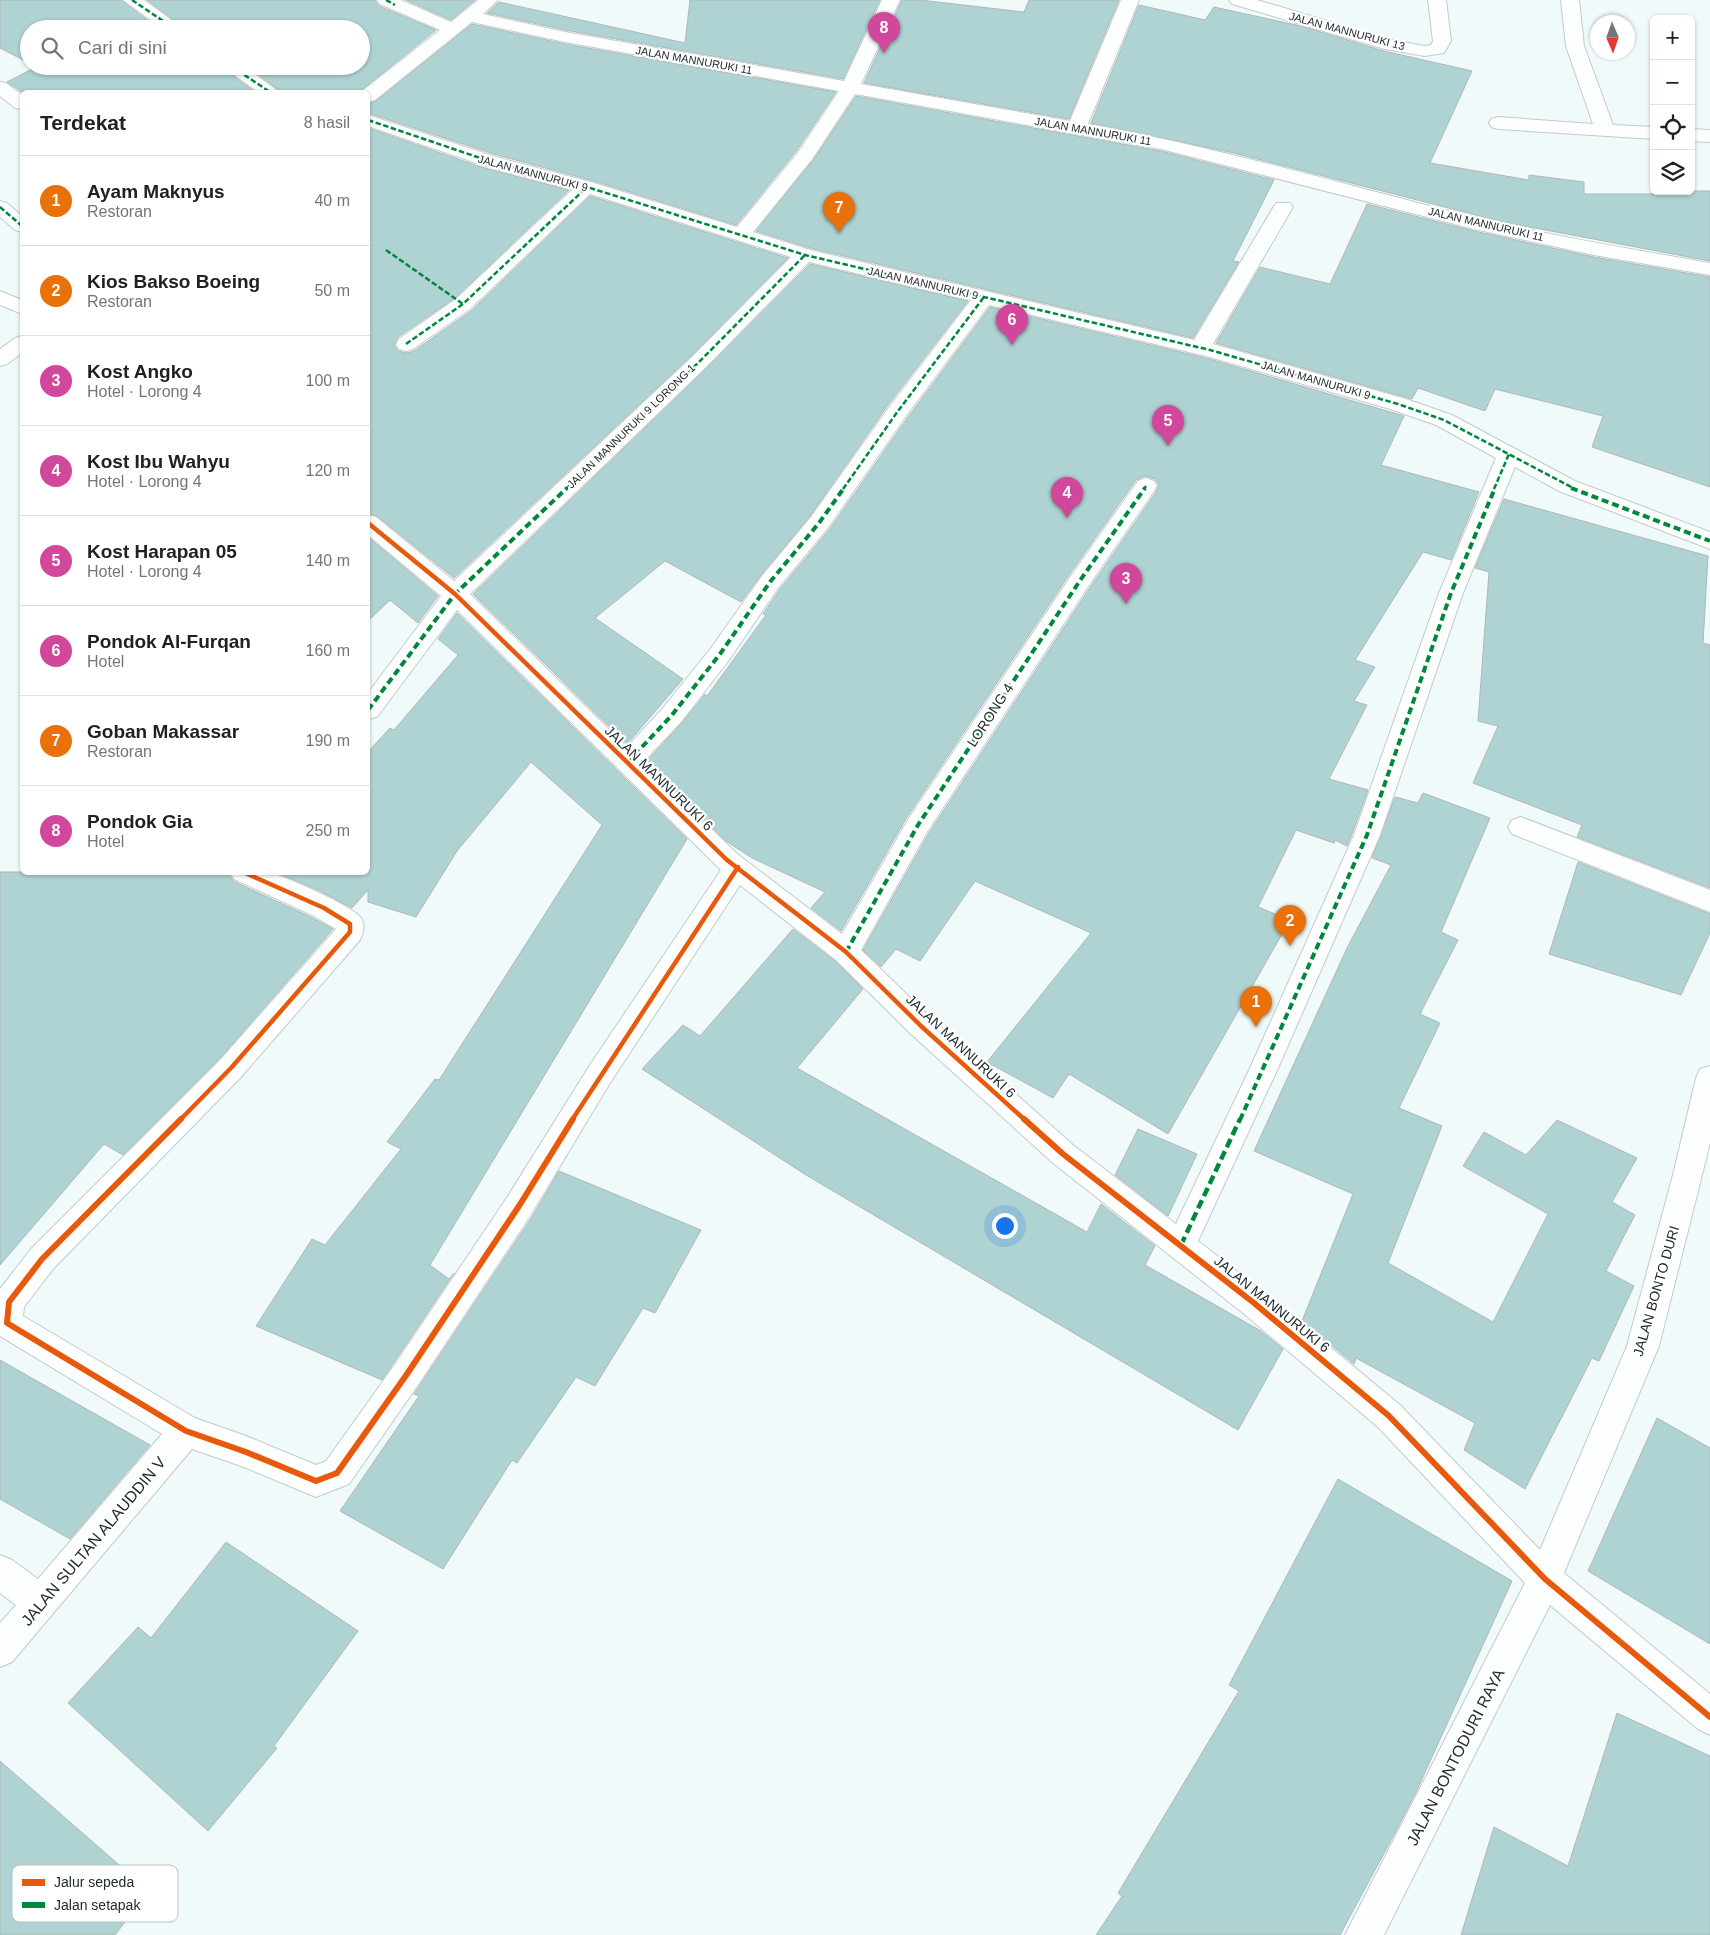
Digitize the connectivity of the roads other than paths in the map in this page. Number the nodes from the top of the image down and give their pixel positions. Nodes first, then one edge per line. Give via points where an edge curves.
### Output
1 (132, 0) edge
2 (386, 0) edge
3 (489, 0) edge
4 (891, 0) edge
5 (1130, 0) edge
6 (1238, 0) edge
7 (1437, 0) edge
8 (1570, 0) edge
9 (470, 16) junction
10 (162, 20) edge
11 (453, 29) junction
12 (244, 75) edge
13 (0, 87) edge
14 (850, 88) junction
15 (267, 90) edge
16 (370, 94) edge
17 (20, 102) edge
18 (370, 121) edge
19 (1498, 123) dead end
20 (1077, 127) junction
21 (1605, 130) junction
22 (1650, 133) edge
23 (1695, 135) edge
24 (1710, 136) edge
25 (587, 187) junction
26 (0, 207) edge
27 (1282, 207) dead end
28 (20, 224) edge
29 (740, 236) junction
30 (805, 256) junction
31 (1710, 270) edge
32 (0, 297) edge
33 (984, 297) junction
34 (20, 307) edge
35 (20, 344) edge
36 (406, 344) dead end
37 (1200, 348) junction
38 (0, 359) edge
39 (1509, 454) junction
40 (1146, 486) dead end
41 (370, 526) edge
42 (1710, 541) edge
43 (455, 594) junction
44 (370, 707) edge
45 (627, 763) junction
46 (1521, 827) dead end
47 (738, 867) junction
48 (250, 875) edge
49 (1710, 902) edge
50 (846, 952) junction
51 (1710, 1078) edge
52 (1181, 1246) junction
53 (186, 1431) junction
54 (0, 1572) edge
55 (1545, 1579) junction
56 (41, 1603) junction
57 (0, 1650) edge
58 (1710, 1717) edge
59 (1364, 1935) edge

1 - 10 street
2 - 11 street
3 - 9 street
4 - 14 street
5 - 20 street
6 - 7 street, JALAN MANNURUKI 13 via 1385,44 1425,51 1438,50 1442,41
8 - 21 street via 1575,46
9 - 11 street
9 - 14 street, JALAN MANNURUKI 11 via 565,37
11 - 16 street
12 - 15 street
13 - 17 street
14 - 20 street, JALAN MANNURUKI 11
14 - 29 street via 806,154
18 - 25 street, JALAN MANNURUKI 9 via 489,161
19 - 21 street
20 - 31 street, JALAN MANNURUKI 11 via 1162,143 1474,222 1594,249
21 - 22 street
23 - 24 street
25 - 29 street, JALAN MANNURUKI 9
25 - 36 street via 463,304
26 - 28 street
27 - 37 street
29 - 30 street, JALAN MANNURUKI 9
30 - 33 street, JALAN MANNURUKI 9
30 - 43 street, JALAN MANNURUKI 9 LORONG 1 via 699,362
32 - 34 street
33 - 37 street, JALAN MANNURUKI 9
33 - 45 street via 819,523 770,582 720,654 672,715
35 - 38 street
37 - 39 street, JALAN MANNURUKI 9 via 1398,404 1444,420
39 - 42 street via 1567,486
39 - 52 street via 1451,593 1367,835
40 - 50 street, LORONG 4 via 1073,590 918,825
41 - 43 street, JALAN MANNURUKI 6
43 - 44 street, JALAN MANNURUKI 9 LORONG 1
43 - 45 street, JALAN MANNURUKI 6
45 - 47 street, JALAN MANNURUKI 6
46 - 49 street
47 - 50 street, JALAN MANNURUKI 6
47 - 53 street via 600,1074 519,1206 336,1474 316,1482
48 - 53 street via 324,908 350,924 350,932 231,1068 42,1260 9,1302 7,1323
50 - 52 street, JALAN MANNURUKI 6 via 921,1026 1063,1154
51 - 55 street, JALAN BONTO DURI via 1643,1346
52 - 55 street, JALAN MANNURUKI 6 via 1389,1416
53 - 56 street, JALAN SULTAN ALAUDDIN V
54 - 56 street
55 - 58 street, JALAN MANNURUKI 6
55 - 59 street, JALAN BONTODURI RAYA
56 - 57 street, JALAN SULTAN ALAUDDIN V

